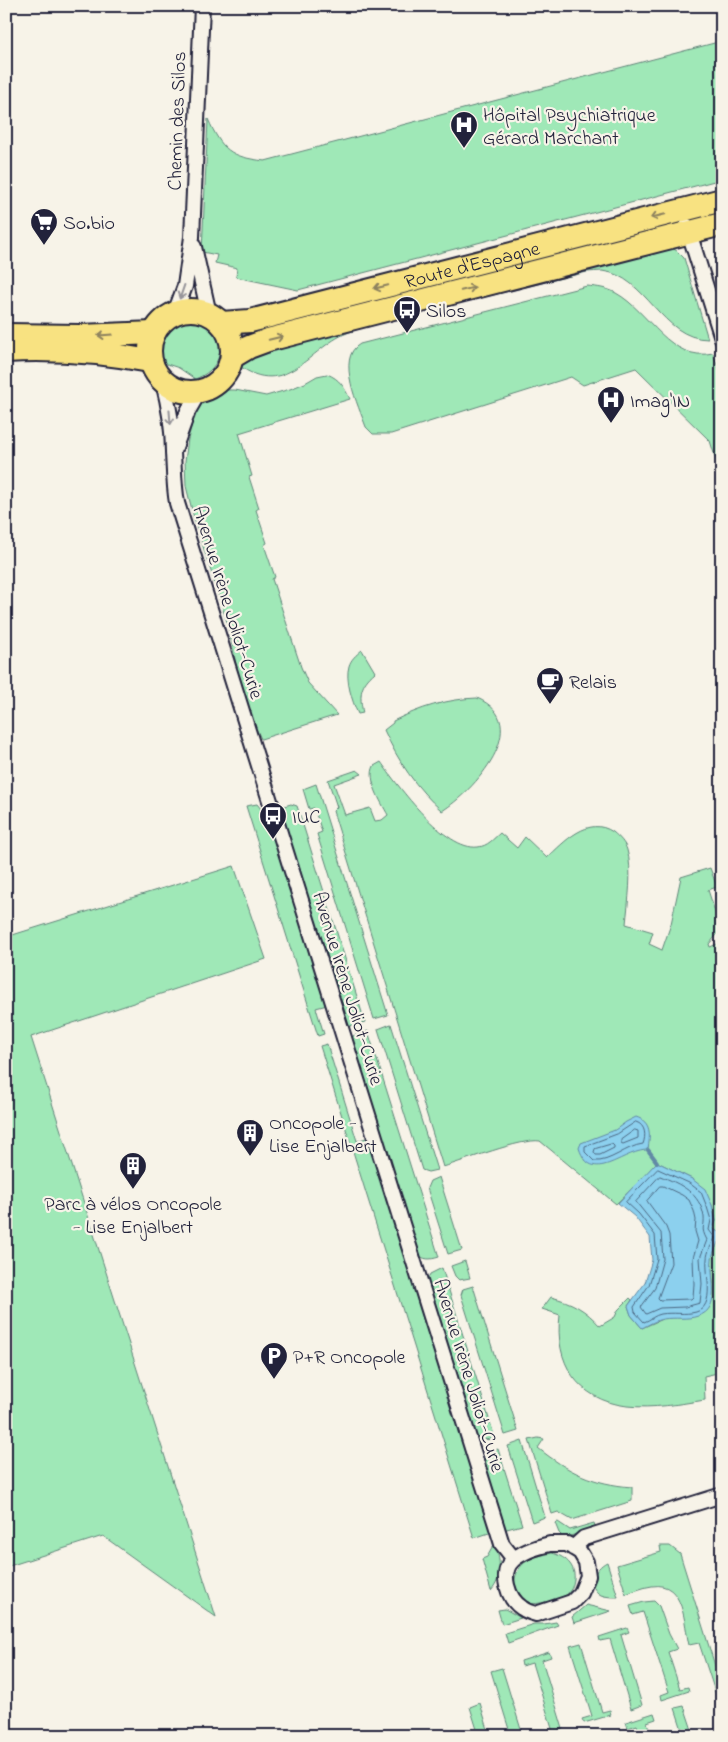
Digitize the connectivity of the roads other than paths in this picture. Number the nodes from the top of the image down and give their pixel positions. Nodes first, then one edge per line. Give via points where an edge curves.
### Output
1 (202, 6) edge
2 (722, 200) edge
3 (683, 210) junction
4 (722, 224) edge
5 (689, 232) junction
6 (192, 237) junction
7 (175, 313) junction
8 (215, 318) junction
9 (154, 333) junction
10 (6, 336) edge
11 (722, 338) edge
12 (6, 352) edge
13 (232, 357) junction
14 (150, 361) junction
15 (163, 382) junction
16 (199, 392) junction
17 (174, 453) junction
18 (722, 1495) edge
19 (573, 1548) junction
20 (514, 1559) junction

1 - 6 street, Chemin des Silos
2 - 3 main road, Route d'Espagne
3 - 5 street
3 -> 8 main road, Route d'Espagne via 242,323
4 - 5 main road, Route d'Espagne
5 - 11 street
13 -> 5 main road, Route d'Espagne via 268,340
6 -> 7 street, Chemin des Silos via 185,286
6 - 8 street, Chemin des Silos
7 - 8 main road via 192,310
7 - 9 main road
8 - 13 main road via 228,333
9 -> 10 main road
9 - 14 main road
12 - 14 main road via 41,349
13 - 16 main road via 227,371 215,385
14 - 15 main road
15 - 16 main road via 174,389
15 -> 17 street, Avenue Irène Joliot-Curie via 170,408
16 - 17 street, Avenue Irène Joliot-Curie via 188,411
17 - 20 street, Avenue Irène Joliot-Curie via 174,484 180,512 502,1544
18 - 19 street via 584,1538
19 - 20 street via 567,1544 550,1544
19 - 20 street via 586,1562 588,1576 580,1593 572,1602 536,1614 522,1609 510,1596 506,1582

